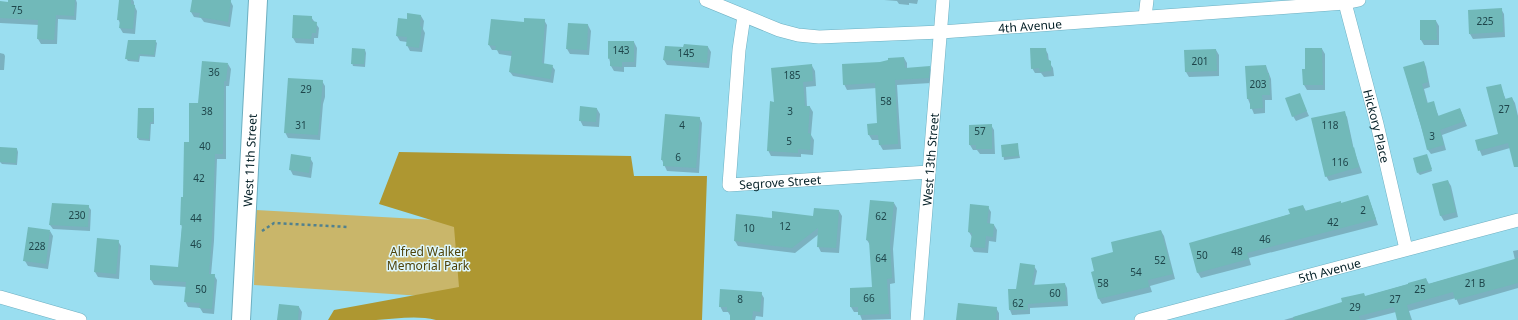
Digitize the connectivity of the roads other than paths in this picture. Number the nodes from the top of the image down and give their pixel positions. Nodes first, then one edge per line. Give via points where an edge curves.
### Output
1 (258, 0) edge
2 (706, 0) edge
3 (943, 0) edge
4 (1146, 0) edge
5 (1359, 0) edge
6 (1345, 3) junction
7 (744, 16) junction
8 (1145, 17) junction
9 (941, 32) junction
10 (929, 172) junction
11 (1518, 220) edge
12 (1406, 249) junction
13 (0, 296) edge
14 (80, 320) edge
15 (241, 320) edge
16 (917, 320) edge
17 (1141, 320) edge

1 - 15 street, West 11th Street
2 - 7 street, 4th Avenue
3 - 9 street, West 13th Street
4 - 8 street
5 - 6 street, 4th Avenue
6 - 8 street, 4th Avenue
6 - 12 street, Hickory Place
7 - 9 street, 4th Avenue via 778,30 819,37
7 - 10 street, Segrove Street via 729,185
8 - 9 street, 4th Avenue
9 - 10 street, West 13th Street
10 - 16 street, West 13th Street
11 - 12 street, 5th Avenue
12 - 17 street, 5th Avenue
13 - 14 street

